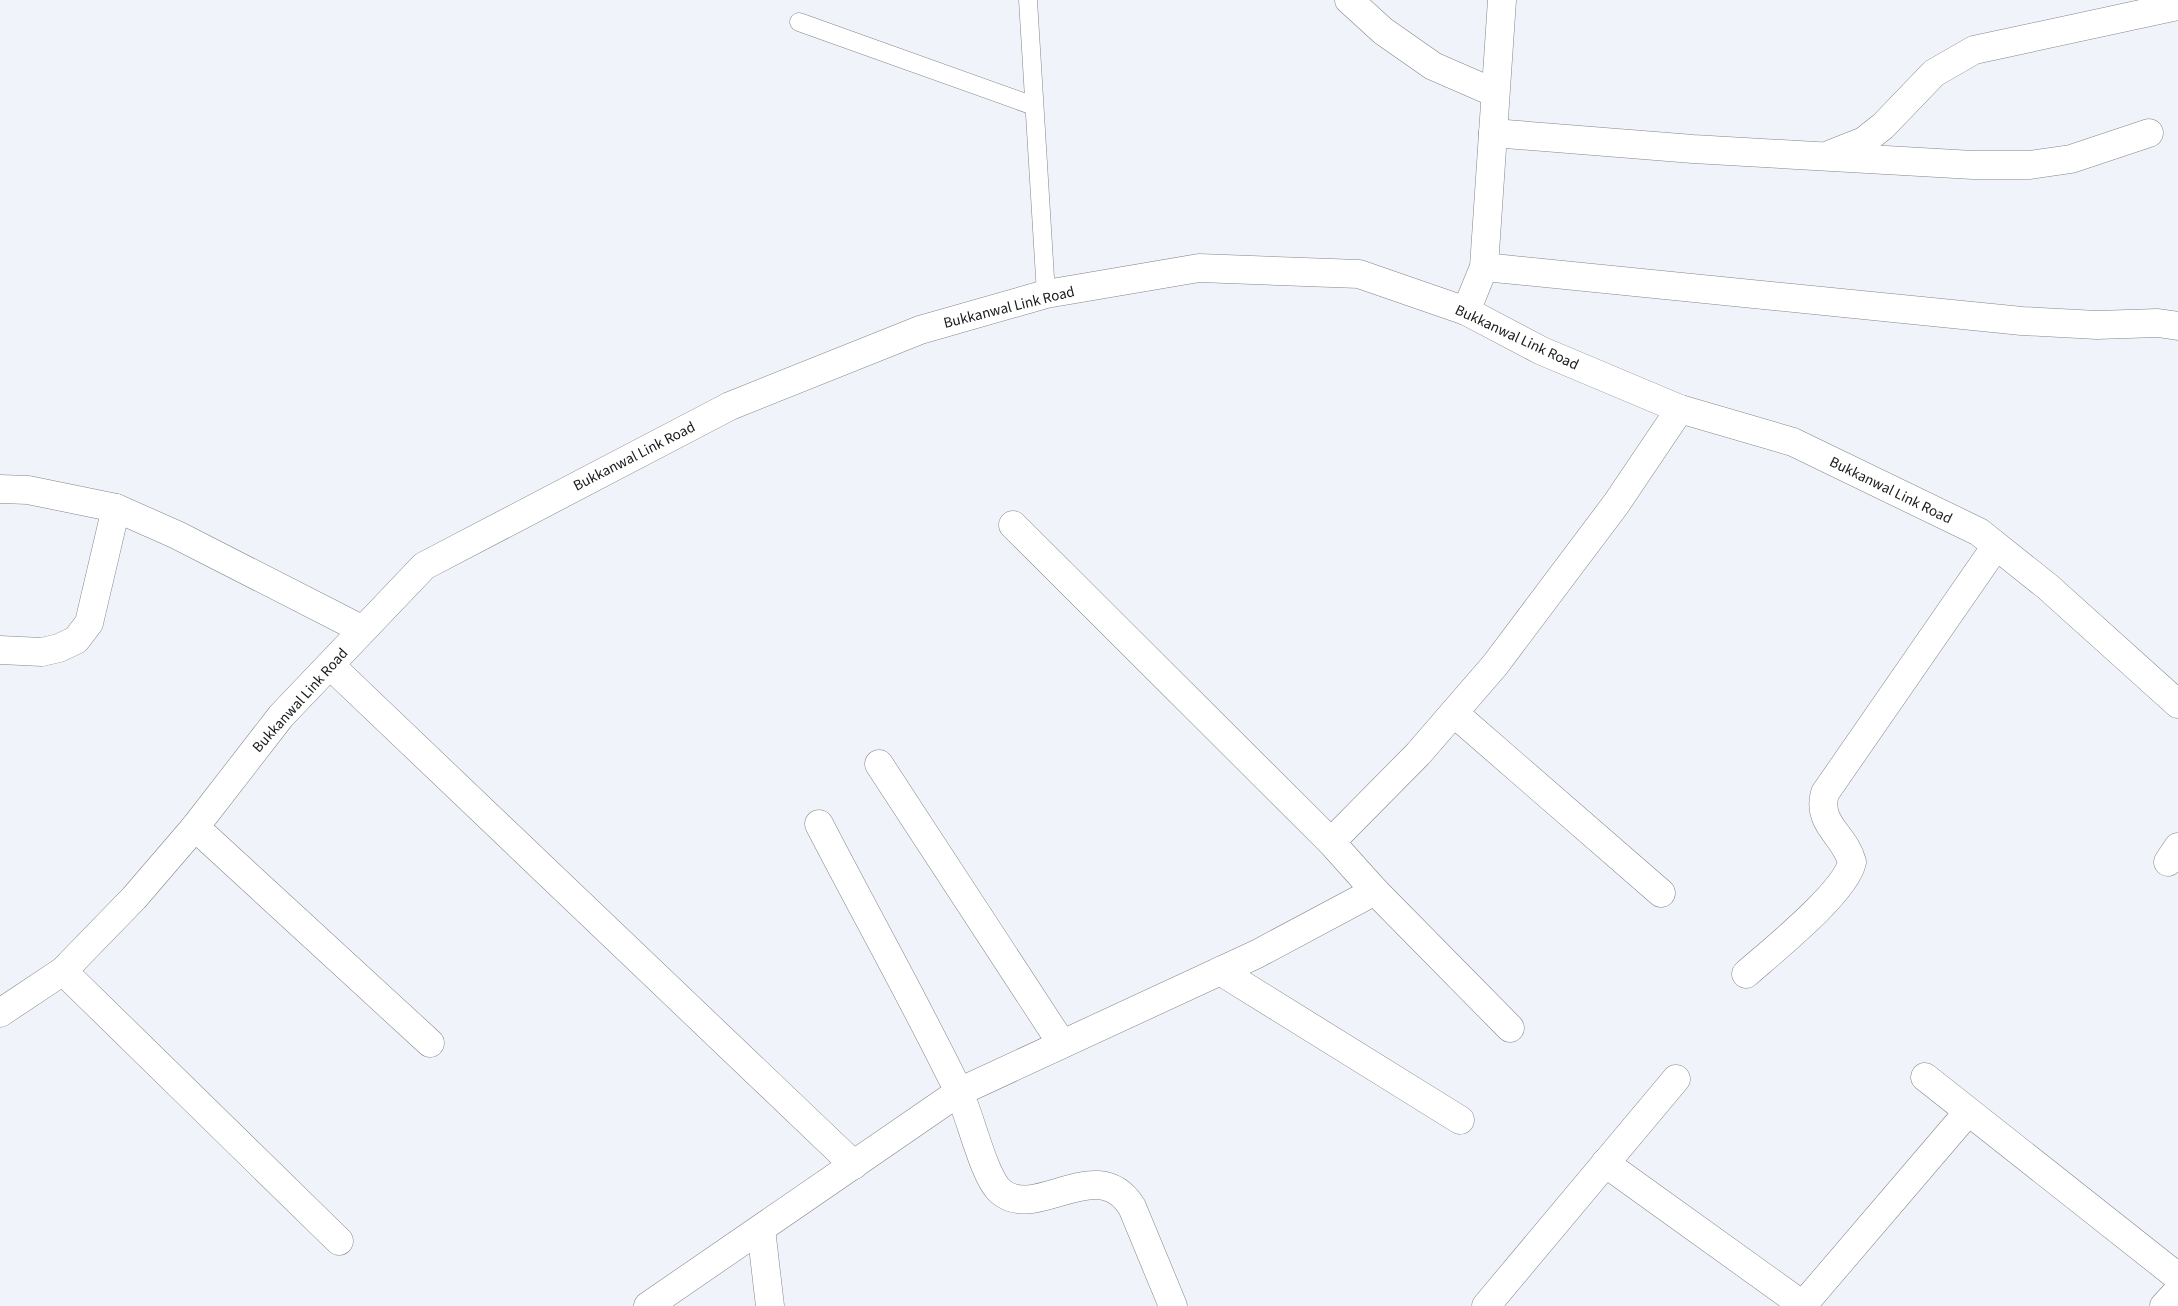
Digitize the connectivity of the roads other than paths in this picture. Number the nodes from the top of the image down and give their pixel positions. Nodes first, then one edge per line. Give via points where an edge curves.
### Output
1 (1028, 0) edge
2 (1349, 0) edge
3 (1502, 0) edge
4 (2178, 6) edge
5 (799, 22) dead end
6 (1495, 93) junction
7 (1034, 106) junction
8 (1493, 133) junction
9 (2149, 133) dead end
10 (1825, 156) junction
11 (1484, 266) junction
12 (1046, 294) junction
13 (1466, 311) junction
14 (2178, 326) edge
15 (1680, 409) junction
16 (0, 489) edge
17 (116, 508) junction
18 (1013, 525) dead end
19 (1996, 546) junction
20 (363, 630) junction
21 (0, 650) edge
22 (330, 665) junction
23 (2178, 704) edge
24 (1454, 713) junction
25 (879, 764) dead end
26 (818, 824) dead end
27 (195, 827) junction
28 (1331, 842) junction
29 (1375, 891) junction
30 (1661, 892) dead end
31 (64, 971) junction
32 (1220, 971) junction
33 (1746, 974) dead end
34 (0, 1013) edge
35 (1510, 1028) dead end
36 (430, 1042) dead end
37 (1062, 1044) junction
38 (1925, 1077) dead end
39 (1676, 1079) dead end
40 (960, 1092) junction
41 (1968, 1112) junction
42 (1460, 1120) dead end
43 (1605, 1163) junction
44 (854, 1165) junction
45 (761, 1229) junction
46 (339, 1241) dead end
47 (2178, 1277) edge
48 (2178, 1291) edge
49 (648, 1306) edge
50 (770, 1306) edge
51 (1173, 1306) edge
52 (1486, 1306) edge
53 (1804, 1306) edge
54 (2164, 1306) edge

1 - 7 lane
2 - 6 street via 1384,31 1433,66
3 - 6 street
4 - 10 street via 1974,50 1934,73 1864,141
5 - 7 lane
6 - 8 street
7 - 12 lane
8 - 10 street
8 - 11 street
9 - 10 street via 2071,159 2030,165 1944,164
11 - 13 street
11 - 14 street via 2022,321
12 - 13 street, Bukkanwal Link Road via 1199,268 1359,274
12 - 20 street, Bukkanwal Link Road via 920,330 730,406 424,566
13 - 15 street, Bukkanwal Link Road via 1542,351
15 - 19 street, Bukkanwal Link Road via 1793,442 1979,532
15 - 24 street via 1610,512 1495,665
16 - 17 street via 28,490
17 - 20 street via 177,535
17 - 21 street via 89,623 76,640 42,652
18 - 28 street
19 - 23 street, Bukkanwal Link Road
19 - 33 street via 1825,792 1822,804 1825,817 1852,862 1846,879
20 - 22 street, Bukkanwal Link Road
22 - 27 street, Bukkanwal Link Road via 282,716
22 - 44 street
24 - 28 street
24 - 30 street
25 - 37 street
26 - 40 street
27 - 31 street, Bukkanwal Link Road via 134,898
27 - 36 street
28 - 29 street
29 - 32 street
29 - 35 street
31 - 34 street, Bukkanwal Link Road
31 - 46 street
32 - 37 street
32 - 42 street
37 - 40 street
38 - 41 street
39 - 43 street
40 - 44 street
40 - 51 street via 992,1180 1009,1197 1021,1200 1080,1186 1114,1188 1124,1196 1132,1207
41 - 47 street
41 - 53 street
43 - 52 street
43 - 53 street
44 - 45 street
45 - 49 street
45 - 50 street
48 - 54 street

